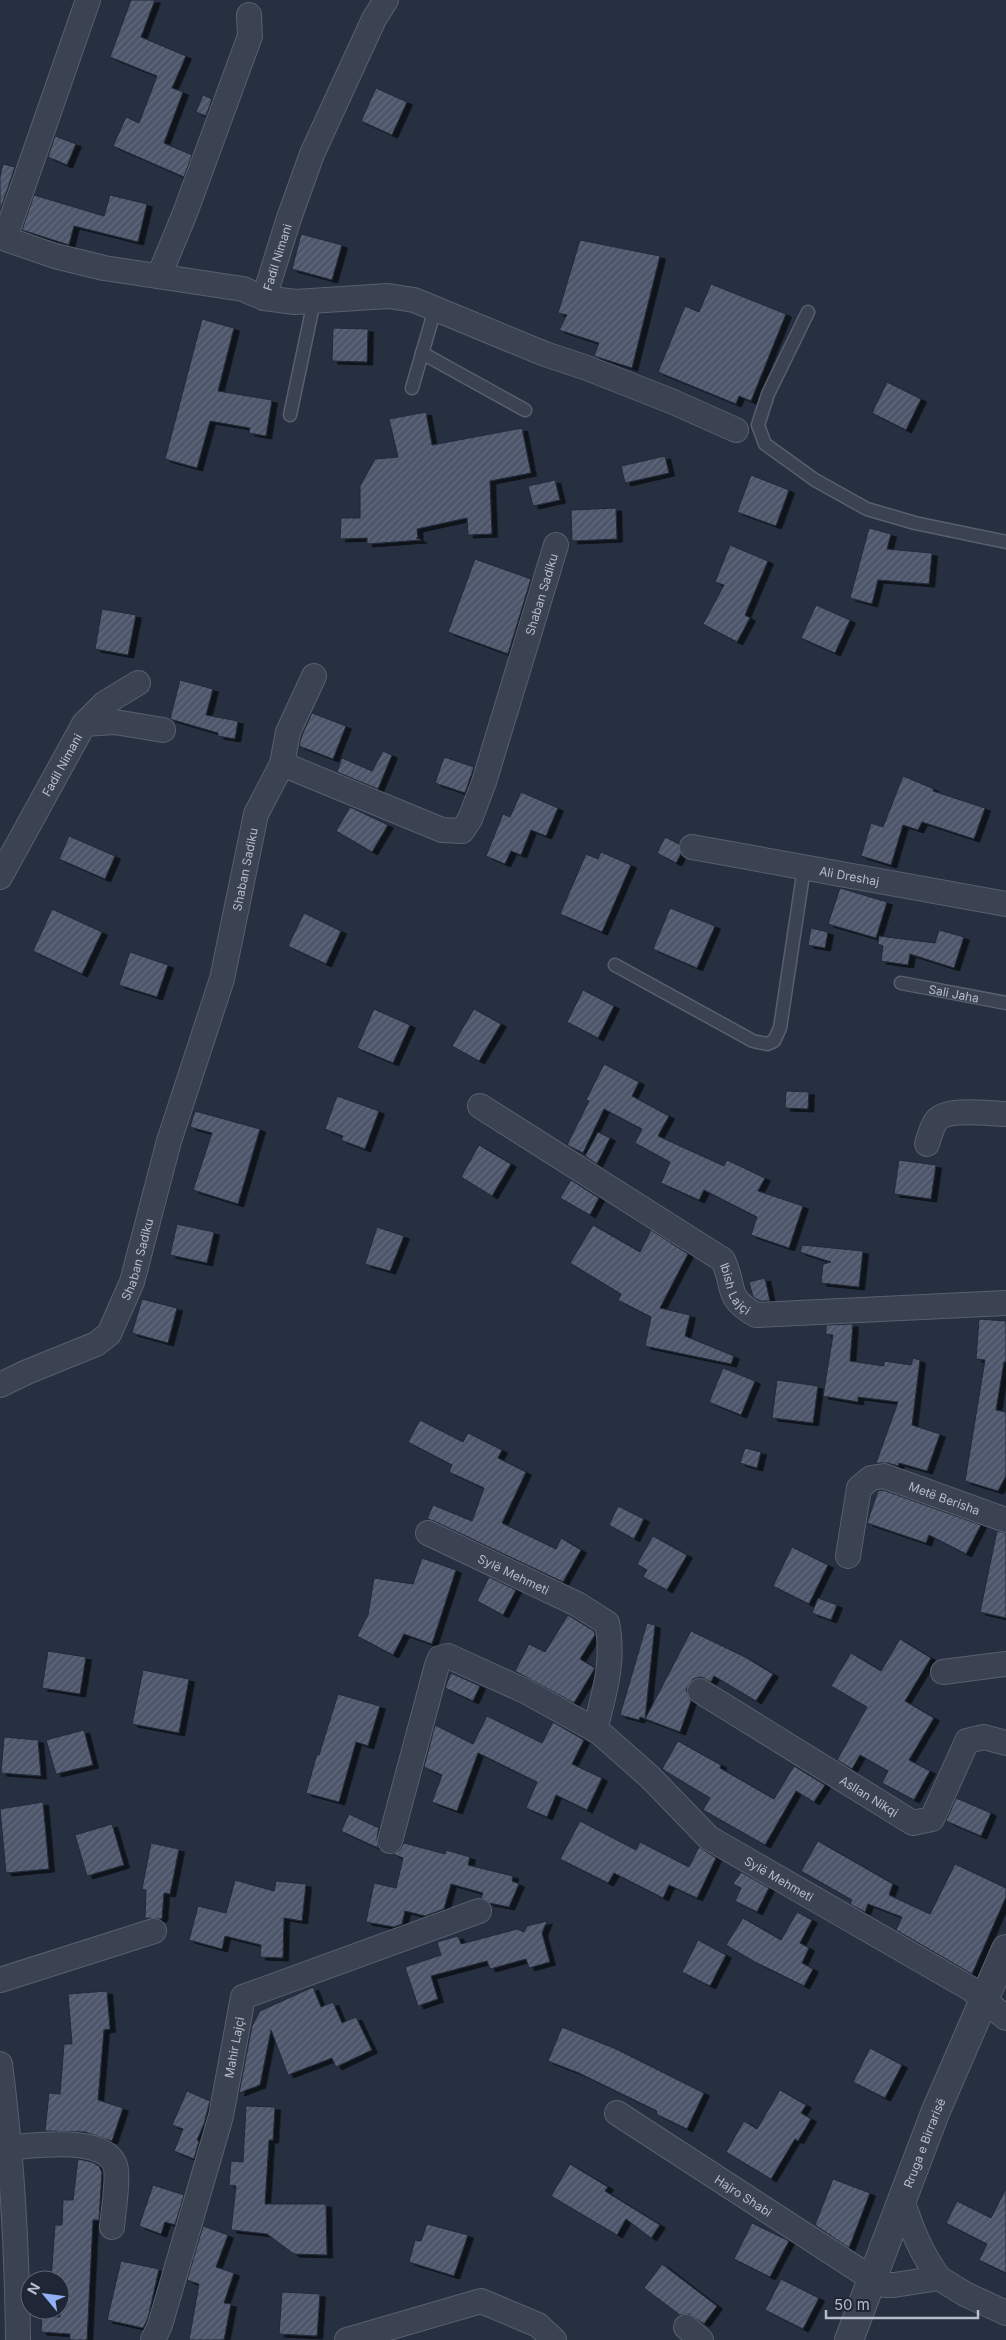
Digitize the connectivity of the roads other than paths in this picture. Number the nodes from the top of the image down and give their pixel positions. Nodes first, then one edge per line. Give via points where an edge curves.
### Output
1 (88, 0) edge
2 (386, 0) edge
3 (249, 15) dead end
4 (2, 238) edge
5 (159, 276) junction
6 (264, 298) junction
7 (314, 301) junction
8 (434, 309) junction
9 (808, 312) dead end
10 (422, 353) junction
11 (412, 388) dead end
12 (525, 410) dead end
13 (290, 415) dead end
14 (736, 430) dead end
15 (1006, 542) edge
16 (556, 545) dead end
17 (314, 676) dead end
18 (138, 683) dead end
19 (84, 724) junction
20 (163, 730) dead end
21 (282, 764) junction
22 (692, 847) dead end
23 (804, 868) junction
24 (0, 877) edge
25 (1006, 904) edge
26 (615, 965) dead end
27 (901, 983) dead end
28 (1006, 1003) edge
29 (480, 1106) dead end
30 (1006, 1114) edge
31 (926, 1144) dead end
32 (1006, 1303) edge
33 (0, 1385) edge
34 (1006, 1520) edge
35 (428, 1532) dead end
36 (848, 1556) dead end
37 (1006, 1664) edge
38 (943, 1672) dead end
39 (700, 1691) dead end
40 (595, 1730) junction
41 (1006, 1743) edge
42 (390, 1841) dead end
43 (479, 1911) dead end
44 (154, 1931) dead end
45 (1006, 1949) edge
46 (0, 1980) edge
47 (984, 2000) junction
48 (1006, 2018) edge
49 (0, 2064) edge
50 (3, 2110) edge
51 (617, 2112) dead end
52 (10, 2147) junction
53 (902, 2199) junction
54 (112, 2227) dead end
55 (7, 2239) edge
56 (871, 2278) junction
57 (939, 2278) junction
58 (1006, 2313) edge
59 (18, 2340) edge
60 (153, 2340) edge
61 (347, 2340) edge
62 (554, 2340) edge
63 (850, 2340) edge

1 - 4 street, Fadil Nimani
2 - 6 street, Fadil Nimani via 374,19 312,154
3 - 5 street via 250,36
4 - 5 street, Fadil Nimani via 104,268
5 - 6 street, Fadil Nimani via 243,289
6 - 7 street
7 - 8 street via 388,296 414,300
7 - 13 lane
8 - 10 lane
8 - 14 street
9 - 15 lane via 768,394 760,418 758,425 765,444 815,480 867,509 915,524
10 - 11 lane
10 - 12 lane
16 - 21 street, Shaban Sadiku via 484,782 470,820 462,831 442,830
17 - 21 street via 288,732
18 - 19 street via 105,703
19 - 20 street, Fadil Nimani via 115,722
19 - 24 street, Fadil Nimani
21 - 33 street, Shaban Sadiku via 256,814 222,979 169,1141 132,1282 109,1334 96,1344
22 - 23 street, Ali Dreshaj
23 - 25 street, Ali Dreshaj
23 - 26 lane via 780,1028 774,1041 767,1044 753,1041
27 - 28 lane, Sali Jaha
29 - 32 street, Ibish Lajçi via 722,1260 732,1296 740,1306 756,1315
30 - 31 street via 943,1115
34 - 36 street, Metë Berisha via 884,1476 871,1478 859,1488
35 - 40 street, Sylë Mehmeti via 576,1604 606,1622 611,1642 608,1681
37 - 38 street
39 - 41 street, Asllan Nikqi via 913,1823 932,1819 966,1741 984,1737
40 - 42 street, Sylë Mehmeti via 524,1691 448,1656 440,1658
40 - 47 street, Sylë Mehmeti via 651,1778 709,1838 971,1989
43 - 60 street, Mahir Lajçi via 243,1996 221,2116
44 - 46 street
45 - 47 street, Rruga e Birrarisë
47 - 48 street, Sylë Mehmeti
47 - 53 street, Rruga e Birrarisë
49 - 50 street
50 - 52 street
51 - 56 street, Hajro Shabi
52 - 54 street via 88,2146 105,2152 116,2166
52 - 55 street
53 - 56 street, Rruga e Birrarisë
53 - 57 street via 912,2232
55 - 59 street
56 - 57 street, Hajro Shabi via 894,2285
56 - 63 street, Rruga e Birrarisë
57 - 58 street
61 - 62 street via 481,2301 538,2325

